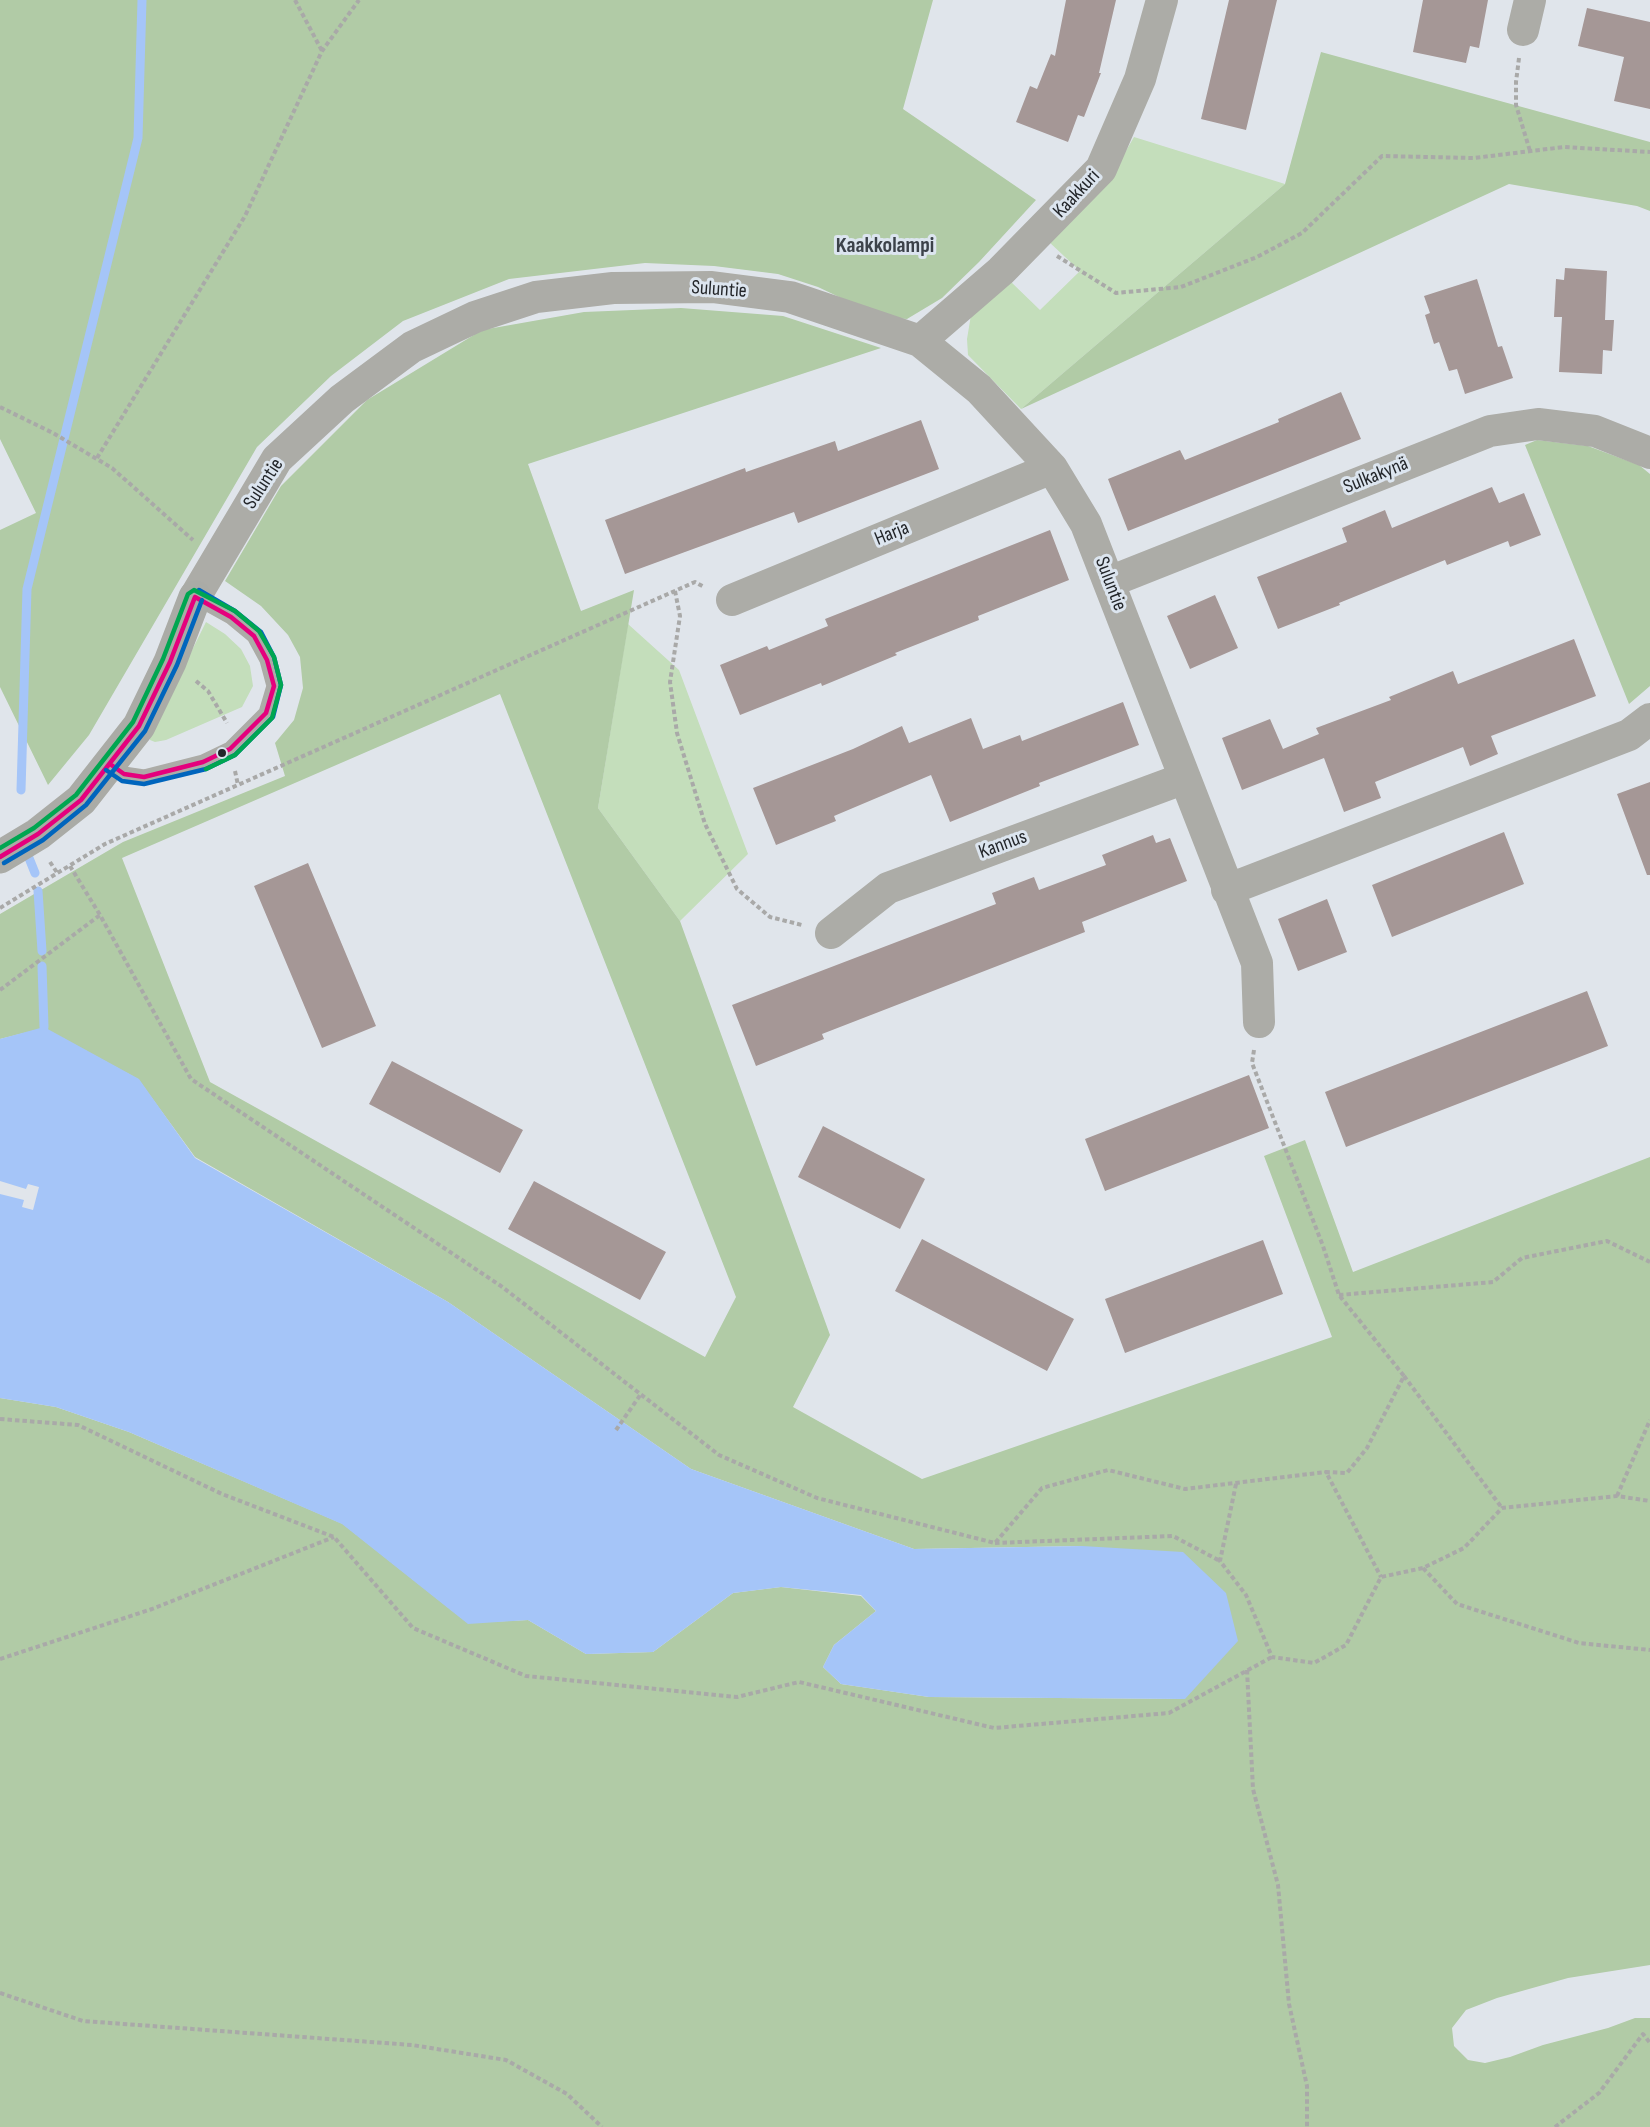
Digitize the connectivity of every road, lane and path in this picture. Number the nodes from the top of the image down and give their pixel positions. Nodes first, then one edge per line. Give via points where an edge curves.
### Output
1 (295, 0) edge
2 (359, 0) edge
3 (1162, 0) edge
4 (1530, 0) edge
5 (1523, 30) joint
6 (322, 51) junction
7 (1530, 151) junction
8 (1650, 152) edge
9 (1032, 241) junction
10 (920, 340) junction
11 (0, 407) edge
12 (1650, 453) edge
13 (97, 458) junction
14 (1052, 468) junction
15 (196, 543) dead end
16 (1109, 582) junction
17 (675, 591) junction
18 (195, 597) junction
19 (732, 600) joint
20 (1650, 719) edge
21 (110, 764) junction
22 (1185, 778) junction
23 (0, 857) edge
24 (70, 866) junction
25 (1227, 890) junction
26 (0, 908) edge
27 (100, 915) junction
28 (831, 933) joint
29 (0, 990) edge
30 (1259, 1022) joint
31 (1650, 1262) edge
32 (1340, 1295) junction
33 (1404, 1376) junction
34 (641, 1395) junction
35 (0, 1419) edge
36 (1650, 1420) edge
37 (616, 1430) dead end
38 (1326, 1472) junction
39 (1236, 1484) junction
40 (1617, 1496) junction
41 (1650, 1501) edge
42 (1502, 1508) junction
43 (334, 1537) junction
44 (995, 1543) junction
45 (1220, 1561) junction
46 (1423, 1568) junction
47 (1381, 1577) junction
48 (1650, 1650) edge
49 (1272, 1657) junction
50 (0, 1659) edge
51 (1248, 1670) junction
52 (0, 1994) edge
53 (1650, 2043) edge
54 (602, 2127) edge
55 (1307, 2127) edge
56 (1555, 2127) edge

1 - 6 path
2 - 6 path
3 - 9 street, Kaakkuri via 1140,79 1101,169
4 - 5 street
5 - 7 path via 1516,105
6 - 13 path via 245,216
7 - 8 path via 1564,147
7 - 9 path via 1474,158 1382,156 1302,232 1257,257 1181,287 1116,293
9 - 10 street, Kaakkuri
10 - 14 street, Suluntie via 979,389
10 - 18 street, Suluntie via 789,297 712,287 613,288 536,297 475,317 412,347 342,399 277,459
11 - 13 path
12 - 16 street, Sulkakynä via 1595,431 1538,424 1490,431
13 - 15 path
14 - 16 street, Suluntie via 1086,524
14 - 19 street, Harja
16 - 22 street, Suluntie
17 - 19 path via 695,582
17 - 24 path via 105,844
17 - 28 path via 680,616 670,682 677,733 705,824 737,889 770,917
18 - 21 street, Suluntie via 139,726
18 - 21 lane via 231,617 254,636 267,660 274,686 266,713 230,749 203,762 144,777 124,774
20 - 25 street via 1629,735
21 - 23 street, Suluntie via 81,800 38,834
22 - 25 street, Suluntie
22 - 28 street, Kannus via 888,888
24 - 26 path
24 - 27 path
25 - 30 street, Suluntie via 1257,963
27 - 29 path
27 - 34 path via 191,1079 501,1286
30 - 32 path via 1252,1063
31 - 32 path via 1607,1241 1522,1258 1493,1282
32 - 33 path
33 - 38 path via 1367,1448 1347,1473
33 - 42 path
34 - 37 path
34 - 44 path via 719,1455 817,1498
35 - 43 path via 78,1425 222,1494
36 - 40 path
38 - 39 path
38 - 47 path
39 - 44 path via 1185,1489 1108,1470 1042,1488
39 - 45 path
40 - 41 path
40 - 42 path
42 - 46 path via 1464,1548
43 - 50 path via 153,1609
43 - 51 path via 414,1628 526,1676 737,1697 799,1682 994,1728 1169,1713
44 - 45 path via 1173,1536
45 - 49 path via 1246,1595
46 - 47 path
46 - 48 path via 1457,1604 1579,1643
47 - 49 path via 1346,1645 1314,1663
49 - 51 path
51 - 55 path via 1253,1789 1278,1885 1289,2004 1307,2086
52 - 54 path via 83,2021 412,2045 506,2060 567,2094
53 - 56 path via 1643,2034 1599,2093

